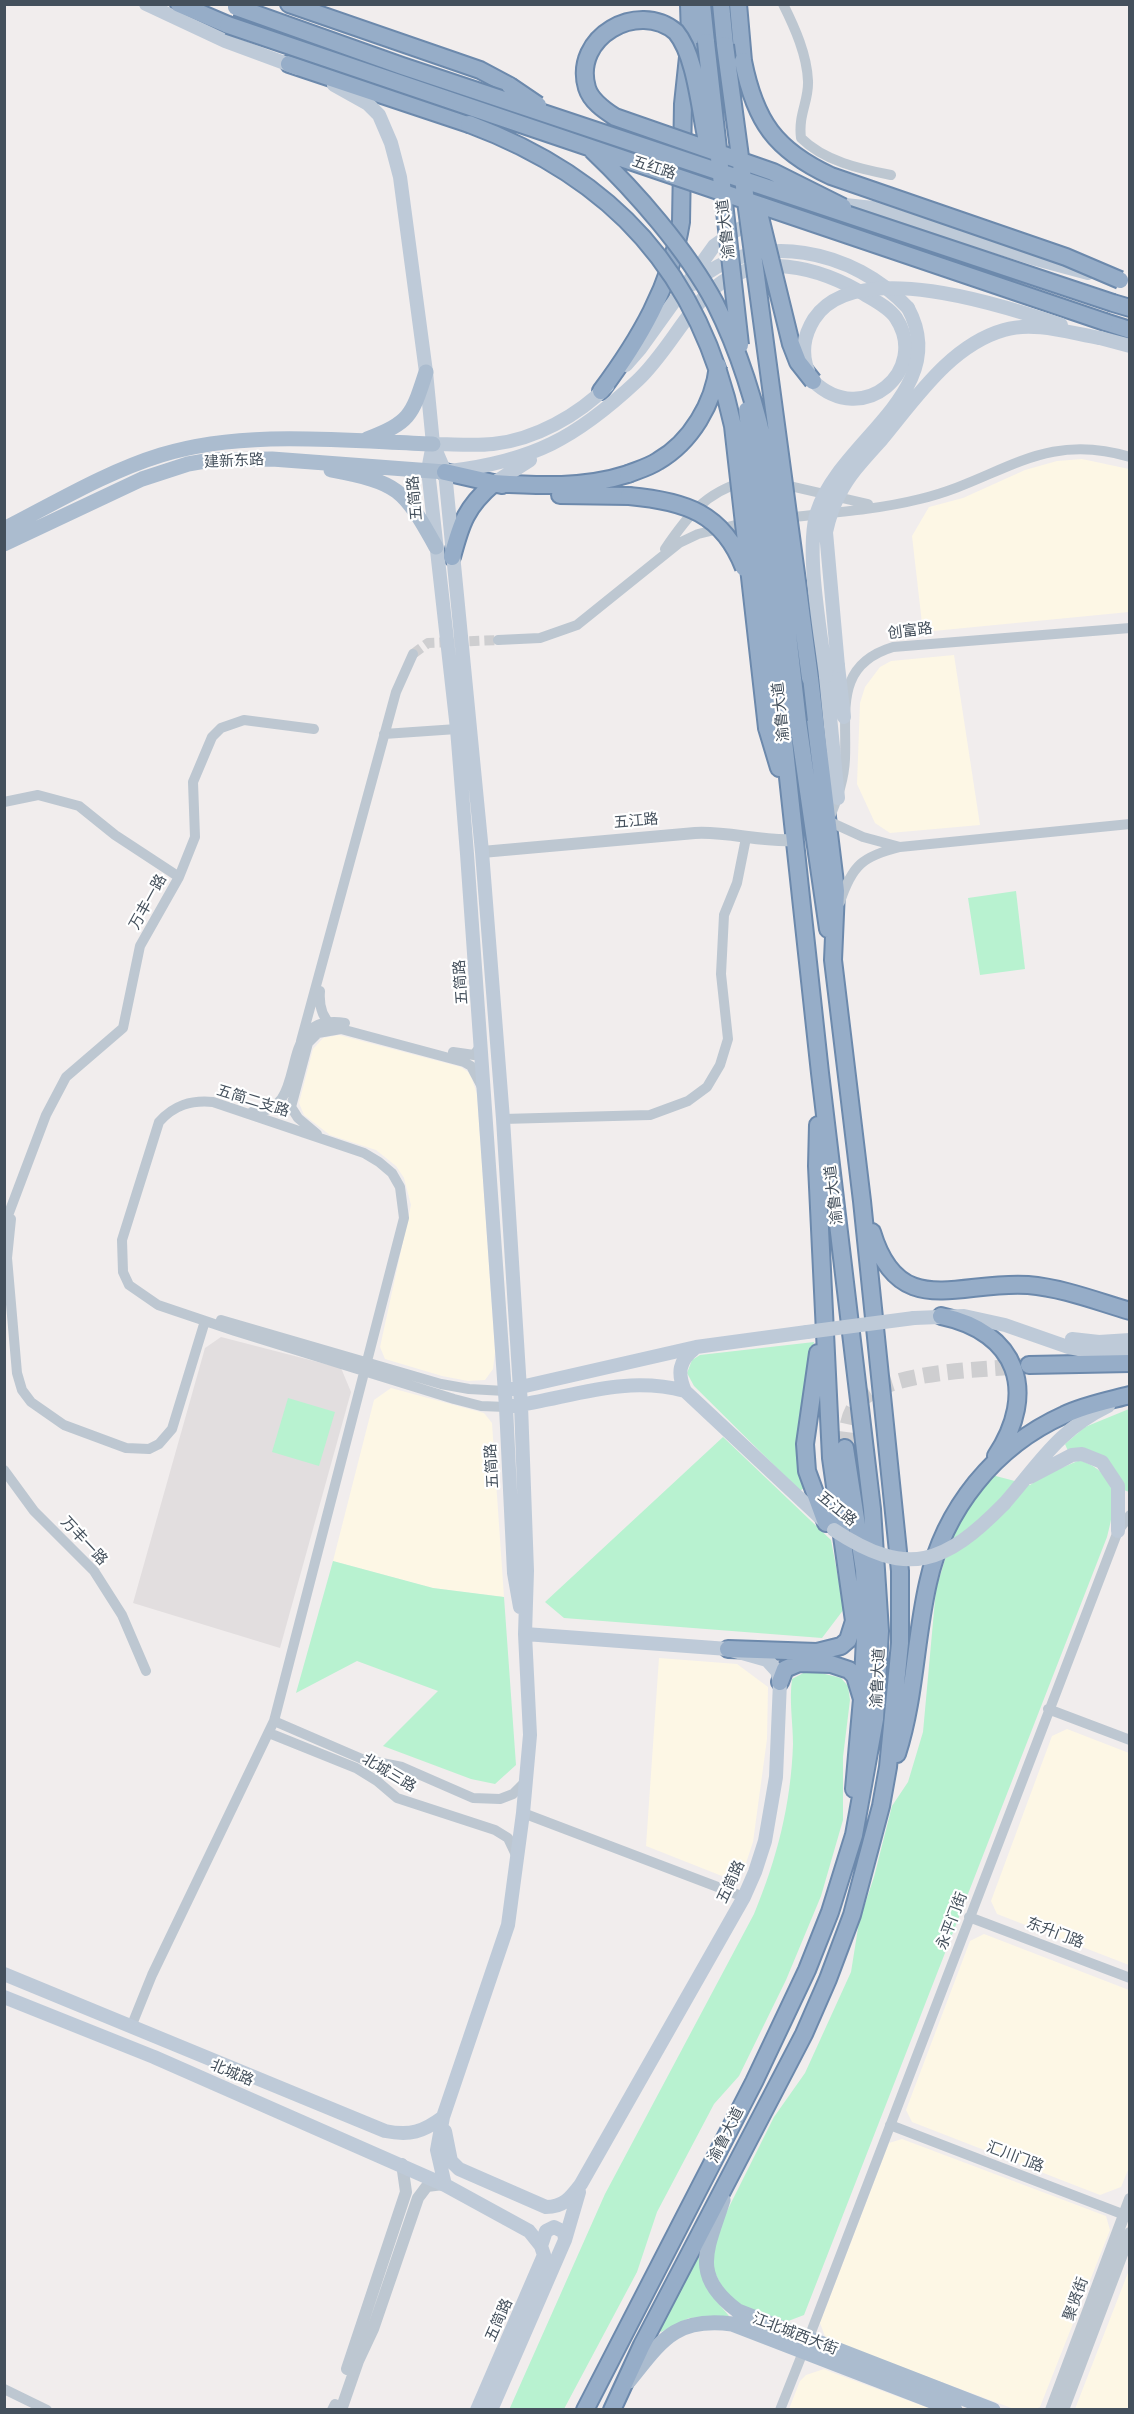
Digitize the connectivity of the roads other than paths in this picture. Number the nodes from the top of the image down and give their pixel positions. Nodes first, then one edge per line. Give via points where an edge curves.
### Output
1 (146, 4) edge
2 (179, 4) edge
3 (289, 4) edge
4 (688, 4) edge
5 (702, 4) edge
6 (738, 4) edge
7 (783, 4) edge
8 (233, 6) edge
9 (723, 10) edge
10 (289, 64) junction
11 (735, 108) junction
12 (891, 175) dead end
13 (872, 215) junction
14 (725, 221) junction
15 (1125, 282) edge
16 (714, 301) junction
17 (674, 302) junction
18 (1130, 308) edge
19 (1130, 330) edge
20 (1100, 338) junction
21 (1130, 346) edge
22 (426, 372) junction
23 (813, 381) junction
24 (601, 392) junction
25 (360, 442) junction
26 (555, 443) junction
27 (433, 444) junction
28 (1130, 457) edge
29 (272, 459) junction
30 (336, 462) junction
31 (436, 471) junction
32 (494, 483) junction
33 (892, 504) junction
34 (4, 529) edge
35 (4, 544) edge
36 (436, 548) junction
37 (660, 555) junction
38 (452, 557) junction
39 (752, 591) junction
40 (1130, 628) edge
41 (498, 640) tunnel mouth
42 (413, 654) tunnel mouth
43 (818, 677) junction
44 (844, 717) junction
45 (782, 724) junction
46 (314, 729) dead end
47 (457, 729) junction
48 (384, 734) junction
49 (838, 798) junction
50 (4, 802) edge
51 (828, 821) junction
52 (1130, 824) edge
53 (746, 838) junction
54 (794, 840) junction
55 (900, 848) junction
56 (482, 852) junction
57 (178, 877) junction
58 (837, 910) junction
59 (833, 960) junction
60 (322, 970) junction
61 (327, 1021) junction
62 (341, 1029) junction
63 (301, 1041) junction
64 (482, 1044) junction
65 (820, 1073) junction
66 (485, 1096) junction
67 (239, 1111) junction
68 (503, 1119) junction
69 (325, 1140) junction
70 (862, 1201) junction
71 (12, 1205) junction
72 (4, 1226) edge
73 (1012, 1285) junction
74 (824, 1311) junction
75 (1130, 1311) edge
76 (941, 1316) junction
77 (1130, 1320) edge
78 (205, 1321) junction
79 (1005, 1325) junction
80 (1130, 1340) edge
81 (696, 1347) junction
82 (1130, 1349) edge
83 (1130, 1363) edge
84 (1029, 1365) tunnel mouth
85 (368, 1368) junction
86 (520, 1388) junction
87 (505, 1391) junction
88 (686, 1391) junction
89 (1130, 1395) edge
90 (521, 1405) junction
91 (506, 1407) junction
92 (845, 1448) tunnel mouth
93 (988, 1467) junction
94 (4, 1470) edge
95 (1025, 1479) junction
96 (1130, 1515) edge
97 (830, 1527) junction
98 (1118, 1531) junction
99 (525, 1634) junction
100 (728, 1649) junction
101 (146, 1671) dead end
102 (780, 1682) junction
103 (862, 1699) junction
104 (1048, 1709) junction
105 (274, 1721) junction
106 (269, 1733) junction
107 (1130, 1740) edge
108 (526, 1781) junction
109 (881, 1806) junction
110 (523, 1813) junction
111 (854, 1835) junction
112 (517, 1858) junction
113 (744, 1897) junction
114 (969, 1917) junction
115 (4, 1974) edge
116 (1130, 1978) edge
117 (4, 1998) edge
118 (131, 2027) junction
119 (442, 2117) junction
120 (890, 2125) junction
121 (402, 2164) junction
122 (730, 2176) junction
123 (581, 2184) junction
124 (445, 2185) junction
125 (1130, 2199) edge
126 (1126, 2216) edge
127 (1130, 2233) edge
128 (565, 2240) junction
129 (541, 2246) junction
130 (806, 2346) junction
131 (647, 2348) junction
132 (4, 2389) edge
133 (335, 2407) edge
134 (47, 2409) edge
135 (477, 2409) edge
136 (491, 2409) edge
137 (585, 2409) edge
138 (612, 2409) edge
139 (780, 2409) edge
140 (955, 2409) edge
141 (993, 2409) edge
142 (1051, 2409) edge
143 (1063, 2409) edge

1 - 10 main road via 225,41
2 - 19 highway, 五红路, bridge via 228,25
3 - 16 highway, bridge via 480,70 510,86 579,136 616,172 657,221
4 - 24 highway via 690,38 683,104 681,222 674,259 632,350
5 - 14 highway, 渝鲁大道, bridge
6 - 15 highway, bridge via 743,61 751,96 766,127 793,156 831,176 1066,257
7 - 12 street via 795,29 809,83 800,114 801,138 810,147 856,168
8 - 13 highway, 五红路, bridge
9 - 11 highway, 渝鲁大道, bridge
10 - 22 main road via 355,95 379,116 386,128 400,177
10 - 39 highway, bridge via 509,139 588,185 648,243 690,302 721,373 731,415
11 - 23 highway, bridge via 785,326 798,362
11 - 43 highway, 渝鲁大道, bridge
13 - 14 highway, bridge via 773,172 719,153 709,150 698,146 644,128 615,117 598,106 587,89 586,70 593,42 611,22 624,16 654,16 676,32 682,42 688,53 689,60 708,145 710,156
13 - 15 main road, bridge
13 - 17 main road via 836,204 770,215 714,246
13 - 18 highway, 五红路, bridge
14 - 45 highway, 渝鲁大道, bridge
16 - 32 highway, bridge via 718,330 717,373 712,393 700,419 658,461 628,474 581,484
16 - 45 highway, bridge via 729,332 770,468
17 - 24 main road via 640,349
17 - 43 main road, bridge via 706,272 723,263 784,250 829,259 873,278 895,293 917,324 920,344 912,380 832,481 816,513 812,551
20 - 21 main road
20 - 23 main road, bridge via 972,298 914,290 855,292 828,303 809,326 804,354
20 - 44 main road, bridge via 1048,328 1006,329 970,346 921,393 848,479 830,512 826,532
22 - 25 main road via 416,403 402,423
22 - 27 main road
23 - 26 main road, bridge via 825,393 841,399 856,400 878,393 894,380 902,363 905,342 896,318 882,305 821,273 769,266 746,271 719,283 698,302 640,379
24 - 27 main road via 555,424 520,438 494,444
25 - 27 main road, 建新东路
25 - 30 main road via 365,448 364,455
25 - 34 main road, 建新东路 via 240,440 178,450 118,471
26 - 31 main road via 516,460
26 - 32 main road
27 - 31 main road, 五简路
28 - 33 street via 1082,448 1053,450 1022,459 959,488
29 - 30 main road, 建新东路
29 - 35 main road, 建新东路 via 211,460 164,471
29 - 36 main road via 383,482 410,504
30 - 31 main road, 建新东路
31 - 32 highway
31 - 36 main road, 五简路
31 - 38 main road, 五简路
32 - 38 highway via 470,506
32 - 39 highway, bridge via 558,495 658,499 700,512 733,541
33 - 37 street via 754,521 698,534
33 - 37 street via 863,504 780,484 746,482 728,486 702,501
36 - 47 main road, 五简路
37 - 41 street via 577,625 540,638
38 - 56 main road, 五简路
39 - 45 highway, bridge
40 - 44 street, 创富路 via 886,649 871,656 855,672 847,692
42 - 48 street via 396,692
43 - 49 main road
43 - 51 highway, 渝鲁大道
44 - 49 street, 创富路 via 845,758
45 - 54 highway, 渝鲁大道
45 - 59 highway
46 - 57 street, 万丰一路 via 244,720 221,728 212,737 192,782 195,837
47 - 48 street
47 - 64 main road, 五简路
48 - 60 street
49 - 51 street, 创富路
50 - 57 street via 38,795 79,806
51 - 55 street
51 - 58 highway, 渝鲁大道
52 - 55 street
53 - 54 street, 五江路
53 - 56 street, 五江路 via 695,832
53 - 68 street via 737,883 724,915 721,974 728,1040 707,1087 688,1101 650,1115
54 - 65 highway, 渝鲁大道
55 - 58 street via 862,861 850,876
56 - 68 main road, 五简路
57 - 71 street, 万丰一路 via 140,946 123,1028 66,1077 46,1114
58 - 59 highway, 渝鲁大道
59 - 70 highway, 渝鲁大道
60 - 61 street via 319,1002
60 - 63 street
61 - 62 street
61 - 63 street via 314,1026
61 - 64 street via 344,1022 465,1055 478,1053
62 - 66 street via 464,1062 475,1073
62 - 69 street via 318,1033 308,1043 292,1099 293,1113
63 - 67 street via 281,1103 261,1113
64 - 66 main road, 五简路
65 - 74 highway via 816,1166
65 - 111 highway, 渝鲁大道 via 872,1509 880,1631 875,1719
66 - 87 main road, 五简路
67 - 69 street, 五简二支路
67 - 78 street, 五简二支路 via 196,1101 168,1112 159,1122 122,1240 123,1272 129,1285 158,1305
68 - 86 main road, 五简路
69 - 85 street, 五简二支路 via 379,1162 392,1173 404,1202 404,1218
70 - 73 highway via 884,1263 913,1288 932,1292
70 - 109 highway, 渝鲁大道 via 901,1605 898,1686
71 - 72 street, 万丰一路
71 - 78 street via 7,1258 17,1373 31,1402 64,1425 138,1450 159,1444 172,1428
73 - 75 highway via 1048,1287
73 - 77 highway
74 - 97 highway via 805,1444 807,1471
74 - 100 highway via 831,1458 854,1602 853,1631 841,1646 817,1652
76 - 79 main road via 964,1316
76 - 81 main road, bridge
76 - 93 highway via 984,1332 1005,1352 1016,1375 1019,1389 1015,1418
78 - 85 street, 五简二支路 via 228,1321
79 - 80 main road via 1063,1338
79 - 82 main road via 1088,1351
81 - 86 main road
81 - 88 main road via 683,1358 680,1368
83 - 84 highway
85 - 87 street, 五简二支路 via 451,1386
85 - 91 street, 五简二支路 via 466,1402
85 - 105 street
86 - 87 main road
86 - 90 main road, 五简路
87 - 91 main road, 五简路
88 - 90 main road via 661,1385 614,1386
88 - 97 main road, 五江路
89 - 93 highway via 1063,1415 1026,1437
89 - 95 main road, 五江路 via 1082,1419 1053,1444
90 - 91 main road
90 - 99 main road, 五简路 via 527,1571
91 - 99 main road, 五简路 via 514,1573
92 - 103 highway via 864,1570
93 - 109 highway via 954,1514 932,1565 910,1707
94 - 101 street, 万丰一路 via 34,1511 94,1571 122,1615
95 - 97 main road, 五江路, bridge via 965,1540 933,1556 894,1559 871,1552
95 - 98 main road via 1072,1455 1092,1457 1110,1472 1118,1486
96 - 98 street, 永平门街
98 - 104 street, 永平门街
99 - 100 main road
99 - 108 main road, 五简路 via 530,1701
100 - 102 main road via 768,1660
102 - 103 highway via 790,1665 831,1664 855,1676
102 - 113 main road, 五简路 via 780,1741 772,1807 765,1841
103 - 111 highway via 855,1760
104 - 107 street
104 - 114 street, 永平门街
105 - 106 street
105 - 108 street, 北城三路 via 362,1759 402,1767 473,1798 500,1799 513,1794
106 - 112 street, 北城三路 via 356,1768 397,1798 495,1830 508,1838
106 - 118 street via 152,1975
108 - 110 main road, 五简路
109 - 122 highway, 渝鲁大道 via 852,1916 828,1979 804,2034
110 - 112 main road, 五简路
110 - 113 street
111 - 137 highway, 渝鲁大道 via 830,1912 788,2013
112 - 119 main road, 五简路 via 502,1948
113 - 123 main road, 五简路
114 - 116 street, 东升门路
114 - 120 street, 永平门街
115 - 118 main road, 北城路
117 - 121 main road, 北城路
118 - 119 main road, 北城路 via 386,2131 413,2134
119 - 123 main road, 五简路 via 447,2150 459,2169 546,2207 561,2206
119 - 124 main road, 五简路 via 437,2150
120 - 126 street, 汇川门路
120 - 130 street, 永平门街
121 - 124 main road, 北城路
121 - 133 street via 406,2193
122 - 130 main road, 江北城西大街 via 708,2244 708,2275 716,2291 738,2311
122 - 131 highway, 渝鲁大道
123 - 128 main road, 五简路
124 - 129 main road via 529,2231
124 - 133 street via 427,2186 418,2198 373,2330
125 - 126 street, 聚贤街
126 - 142 street, 聚贤街
127 - 143 street, 聚贤街
128 - 129 main road via 564,2232 554,2227 546,2231
128 - 136 main road, 五简路
129 - 135 main road, 五简路 via 544,2255 537,2275
130 - 131 main road, 江北城西大街 via 732,2324 710,2322 680,2328
130 - 139 street, 永平门街
130 - 140 main road, 江北城西大街
130 - 141 main road, 江北城西大街
131 - 138 highway, 渝鲁大道
132 - 134 street

